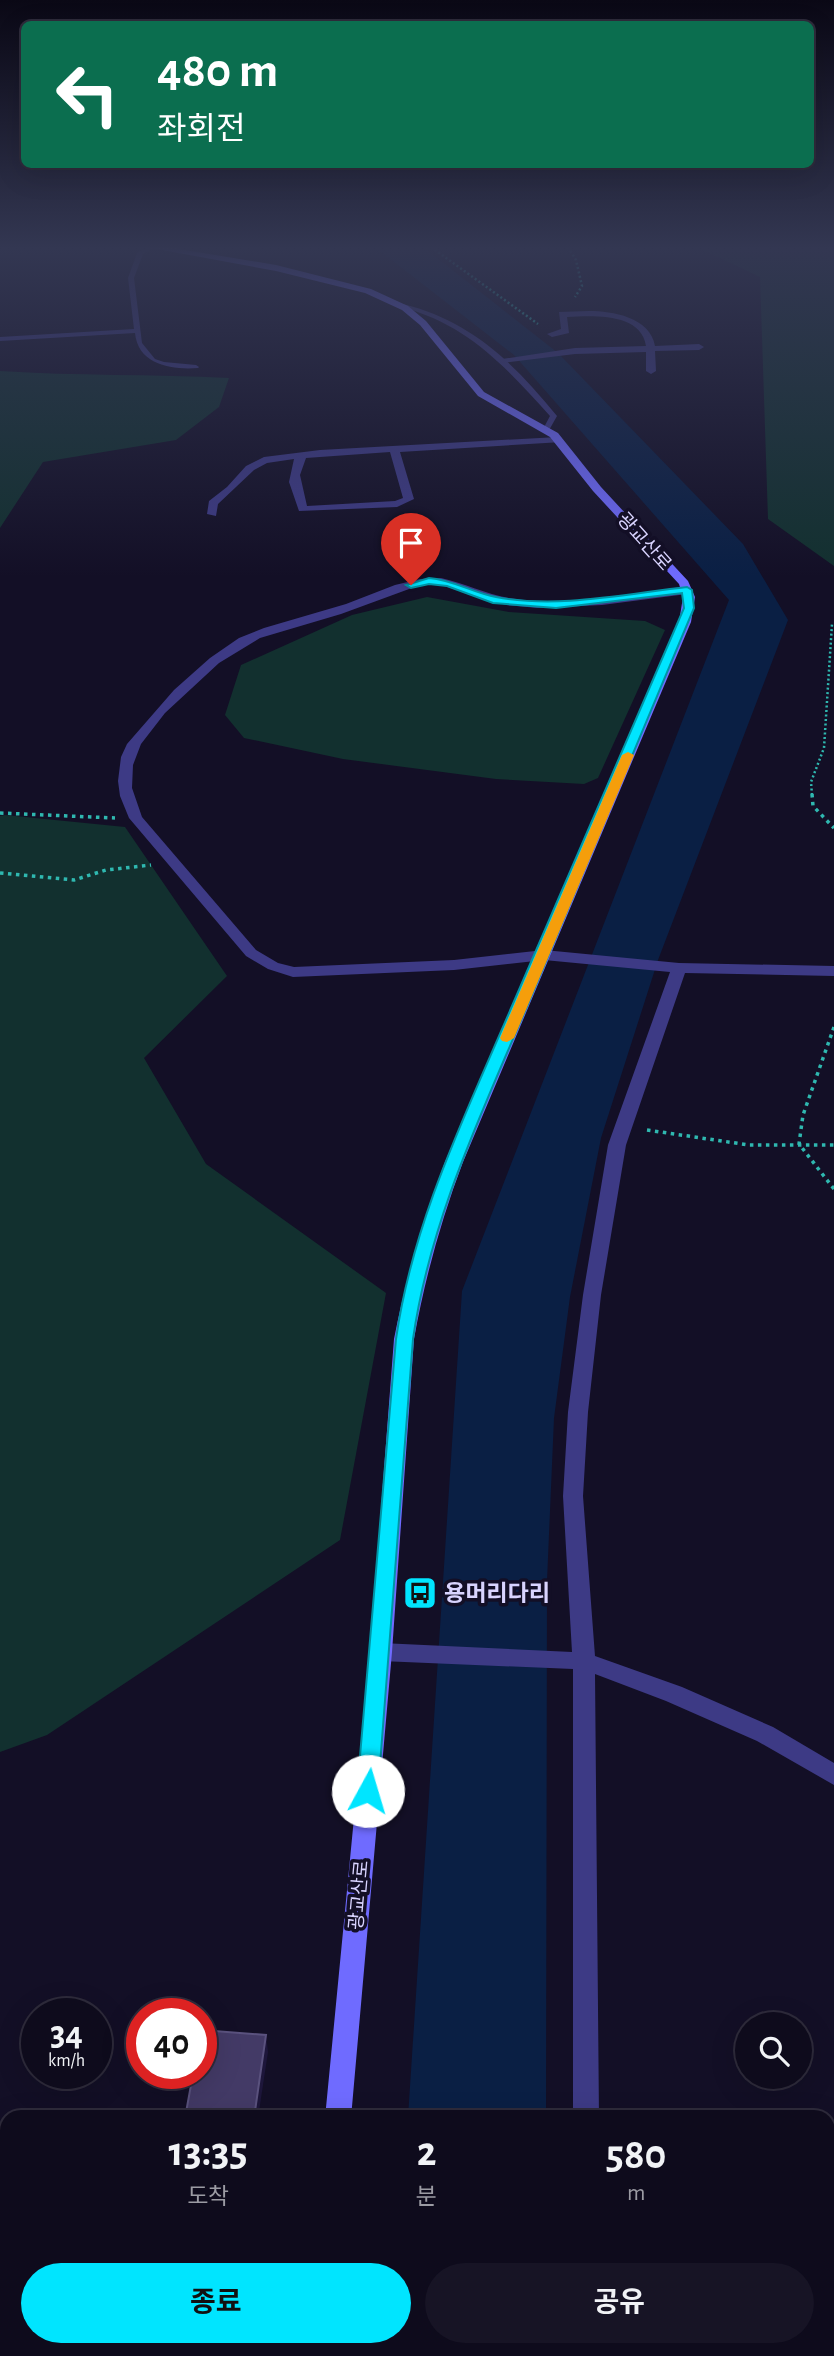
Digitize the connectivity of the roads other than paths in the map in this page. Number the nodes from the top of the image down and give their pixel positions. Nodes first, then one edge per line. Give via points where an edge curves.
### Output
1 (151, 357) edge
2 (451, 357) edge
3 (497, 357) edge
4 (524, 357) edge
5 (650, 357) edge
6 (501, 360) junction
7 (196, 367) dead end
8 (651, 372) dead end
9 (552, 435) junction
10 (394, 450) junction
11 (303, 455) junction
12 (212, 514) dead end
13 (687, 590) junction
14 (544, 955) junction
15 (673, 967) junction
16 (834, 971) edge
17 (381, 1652) junction
18 (579, 1661) junction
19 (834, 1775) edge
20 (339, 2110) edge
21 (586, 2110) edge

1 - 7 lane via 163,364
2 - 9 street, 광교산로 via 481,394
3 - 6 lane
4 - 6 street
5 - 8 street
6 - 9 lane via 554,416
9 - 10 street
9 - 13 street, 광교산로
10 - 11 street
10 - 11 street via 409,499 384,505 303,509 294,490 295,472
11 - 12 street via 264,460 250,468 213,503
13 - 14 street, 광교산로 via 685,622
13 - 14 street via 556,605 493,600 449,583 429,581 393,588 229,649 183,689 128,755 125,786 136,818 251,953 273,966 293,972 454,965
14 - 15 street
14 - 17 street, 광교산로 via 462,1140 424,1241 412,1289 404,1339
15 - 16 street
15 - 18 street via 644,1074 622,1127 594,1281 573,1496
17 - 18 street
17 - 20 street, 광교산로
18 - 19 street via 765,1734
18 - 21 street

